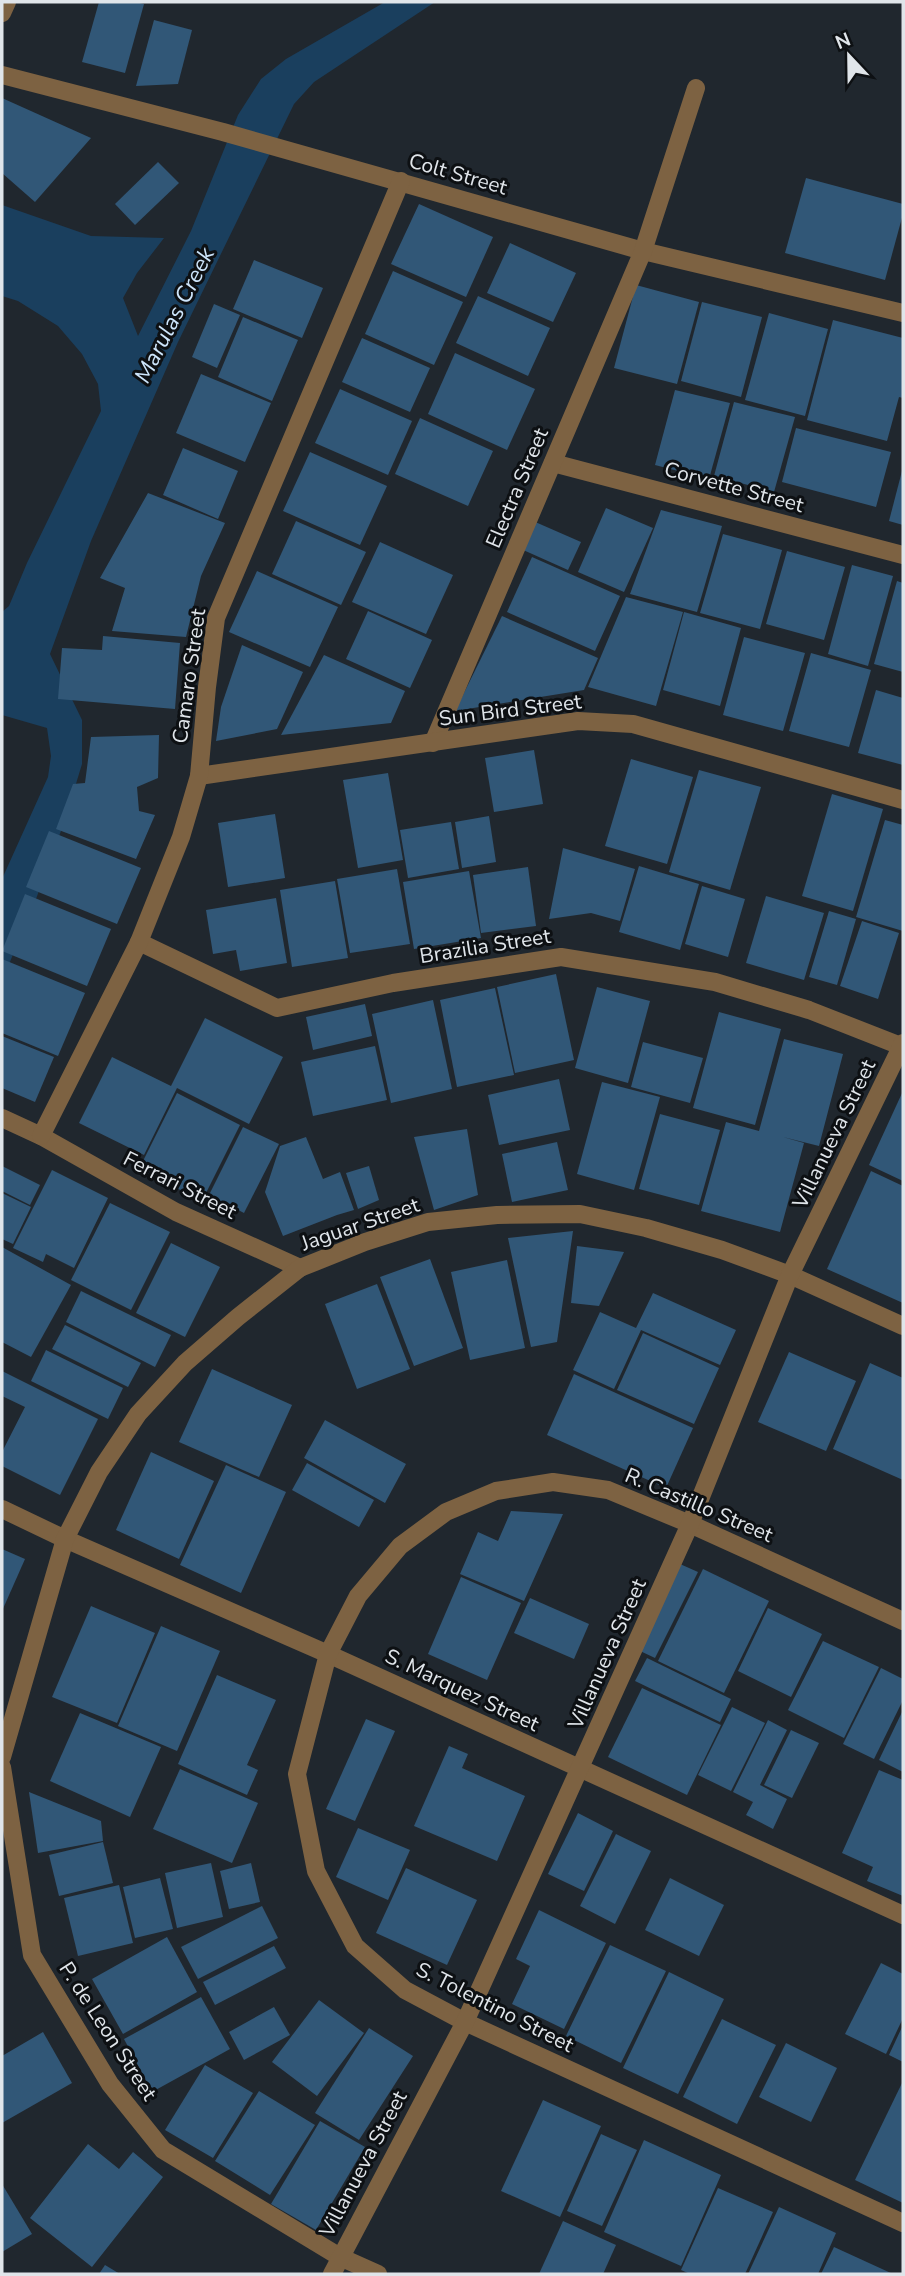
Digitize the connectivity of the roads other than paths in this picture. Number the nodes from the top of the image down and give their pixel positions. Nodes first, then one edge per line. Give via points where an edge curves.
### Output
1 (7, 2) edge
2 (2, 12) edge
3 (2, 75) edge
4 (696, 88) dead end
5 (401, 181) junction
6 (643, 251) junction
7 (903, 313) edge
8 (553, 463) junction
9 (903, 555) edge
10 (433, 743) junction
11 (199, 776) junction
12 (903, 800) edge
13 (139, 942) junction
14 (899, 1043) edge
15 (2, 1118) edge
16 (41, 1136) junction
17 (300, 1268) junction
18 (790, 1275) junction
19 (903, 1326) edge
20 (2, 1509) edge
21 (690, 1524) junction
22 (65, 1539) junction
23 (903, 1621) edge
24 (328, 1654) junction
25 (2, 1756) edge
26 (2, 1767) edge
27 (579, 1769) junction
28 (903, 1915) edge
29 (465, 2022) junction
30 (903, 2223) edge
31 (340, 2256) junction
32 (332, 2274) edge
33 (378, 2274) edge

1 - 2 street
3 - 5 street, Colt Street
4 - 6 street, Electra Street
5 - 6 street, Colt Street
5 - 11 street, Camaro Street via 216,618
6 - 7 street, Colt Street
6 - 8 street, Electra Street
8 - 9 street, Corvette Street
8 - 10 street, Electra Street
10 - 11 street, Sun Bird Street
10 - 12 street, Sun Bird Street via 578,721 633,724
11 - 13 street, Camaro Street via 181,837
13 - 14 street, Brazilia Street via 277,1008 393,983 561,957 715,982
13 - 16 street, Camaro Street
14 - 18 street, Villanueva Street
15 - 16 street
16 - 17 street, Ferrari Street via 176,1212
17 - 18 street, Jaguar Street via 428,1223 497,1215 580,1214 722,1250
17 - 22 street, Jaguar Street via 185,1363 138,1414 99,1472
18 - 19 street, Jaguar Street
18 - 21 street, Villanueva Street
20 - 22 street, S. Marquez Street
21 - 23 street, R. Castillo Street
21 - 24 street, R. Castillo Street via 608,1490 554,1482 496,1491 446,1512 400,1546 358,1596
21 - 27 street, Villanueva Street
22 - 24 street, S. Marquez Street
22 - 25 street
24 - 27 street, S. Marquez Street
24 - 29 street, S. Tolentino Street via 297,1774 316,1871 355,1946 405,1990
26 - 31 street, P. de Leon Street via 32,1955 110,2084 163,2150
27 - 28 street, S. Marquez Street
27 - 29 street, Villanueva Street
29 - 30 street, S. Tolentino Street
29 - 31 street, Villanueva Street
31 - 32 street, Villanueva Street
31 - 33 street, P. de Leon Street

